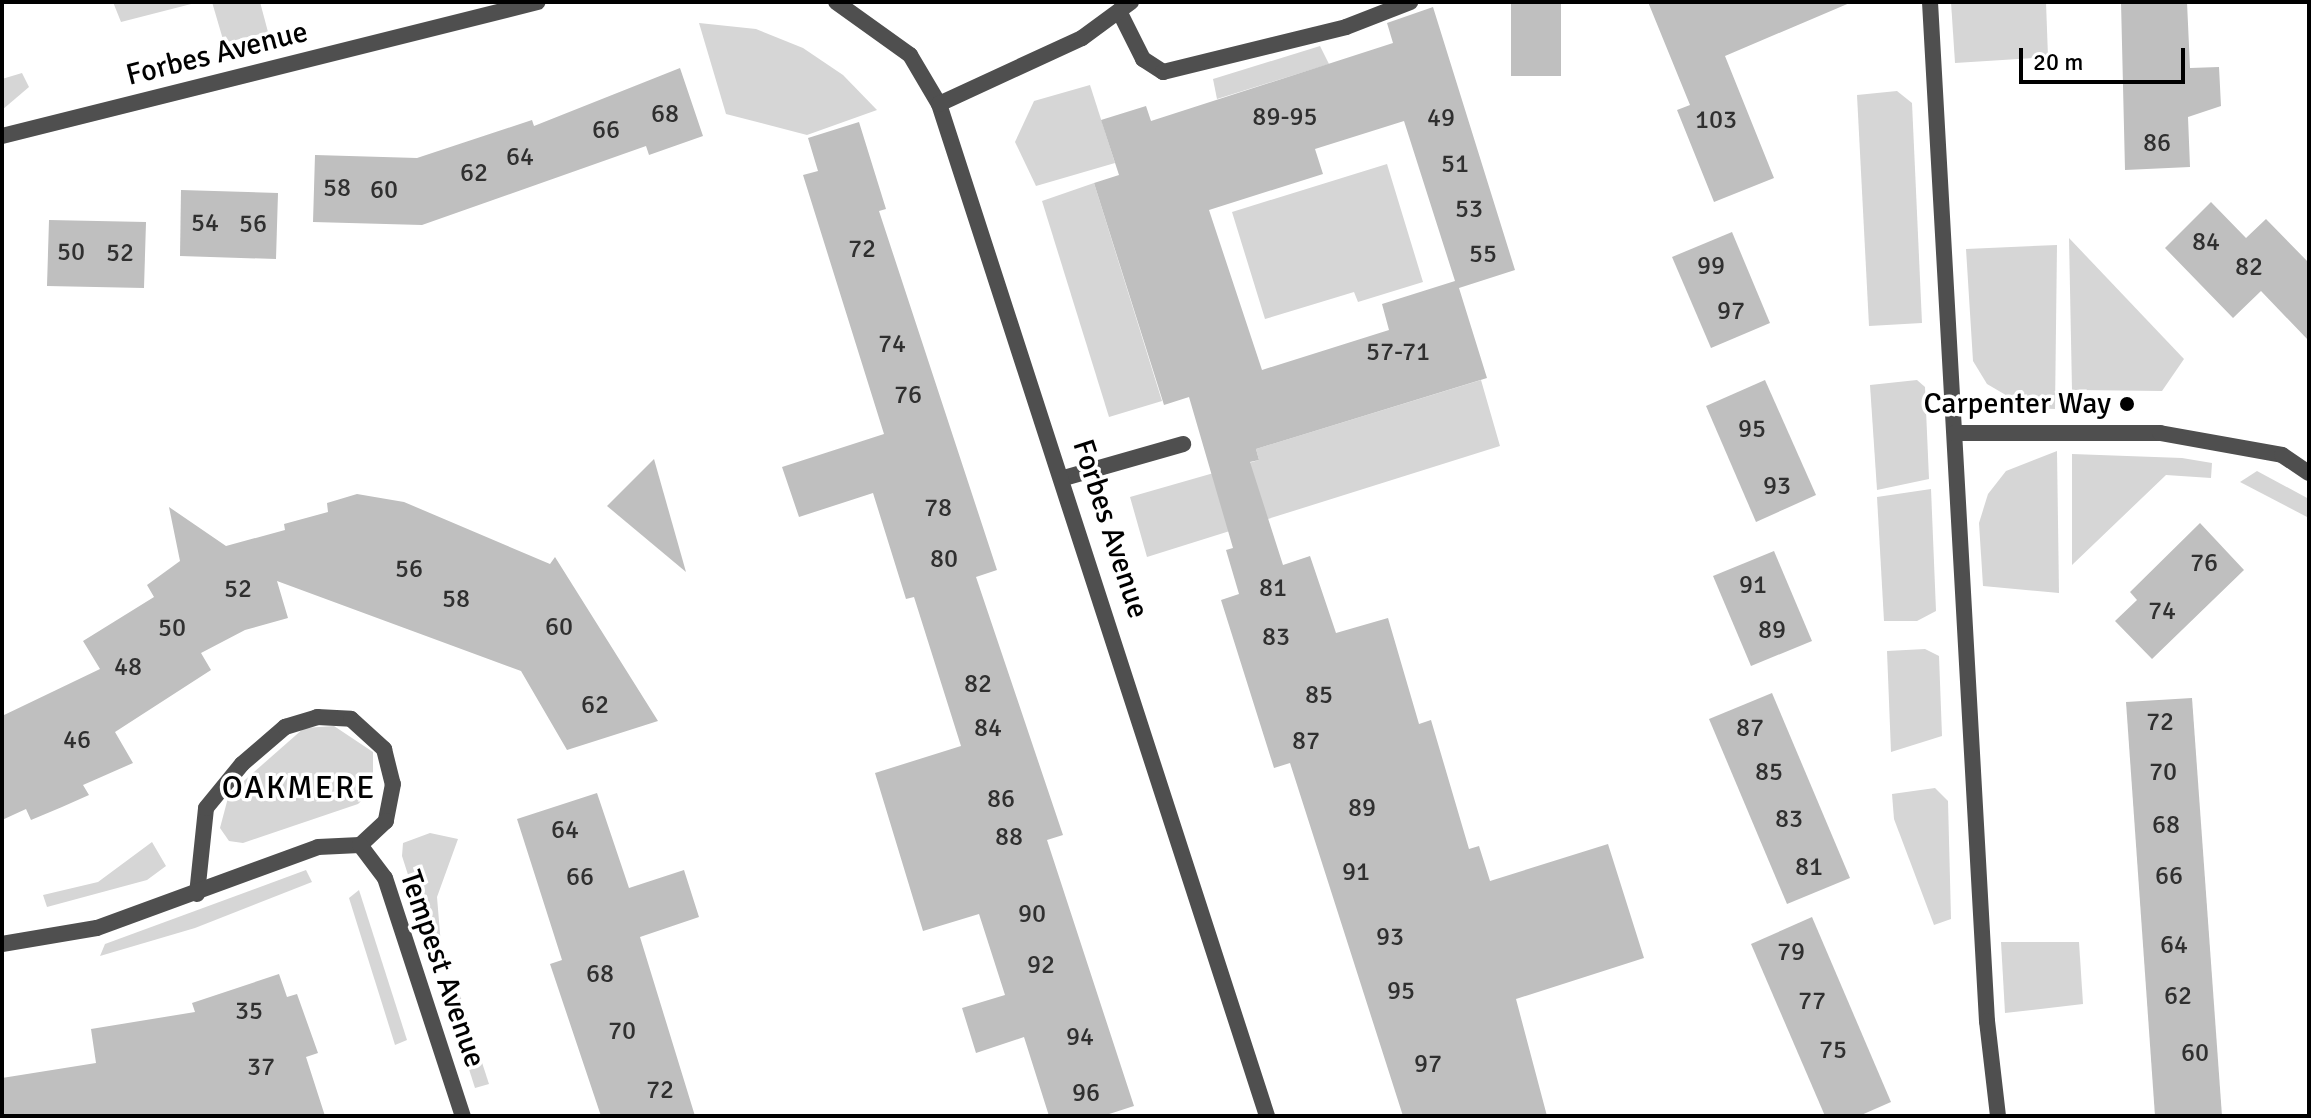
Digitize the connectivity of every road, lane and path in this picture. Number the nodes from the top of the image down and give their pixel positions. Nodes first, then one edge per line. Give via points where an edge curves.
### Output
1 (538, 2) edge
2 (836, 2) edge
3 (1410, 2) edge
4 (1930, 2) edge
5 (1125, 6) edge
6 (939, 104) junction
7 (2, 136) edge
8 (1955, 433) junction
9 (1183, 444) dead end
10 (2309, 473) edge
11 (1064, 478) junction
12 (360, 845) junction
13 (197, 894) junction
14 (2, 944) edge
15 (463, 1116) edge
16 (1267, 1116) edge
17 (1998, 1116) edge

1 - 7 street, Forbes Avenue
2 - 6 street, Forbes Avenue via 910,55
3 - 5 street via 1346,27 1163,72 1143,59
4 - 8 street
5 - 6 street via 1082,38
6 - 11 street, Forbes Avenue
8 - 10 street via 2160,433 2282,455
8 - 17 street via 1987,1029
9 - 11 street
11 - 16 street, Forbes Avenue
12 - 13 street via 318,847
12 - 13 street via 386,821 393,784 384,749 351,719 306,720 285,727 242,764 206,808
12 - 15 street, Tempest Avenue via 385,878
13 - 14 street via 97,928

